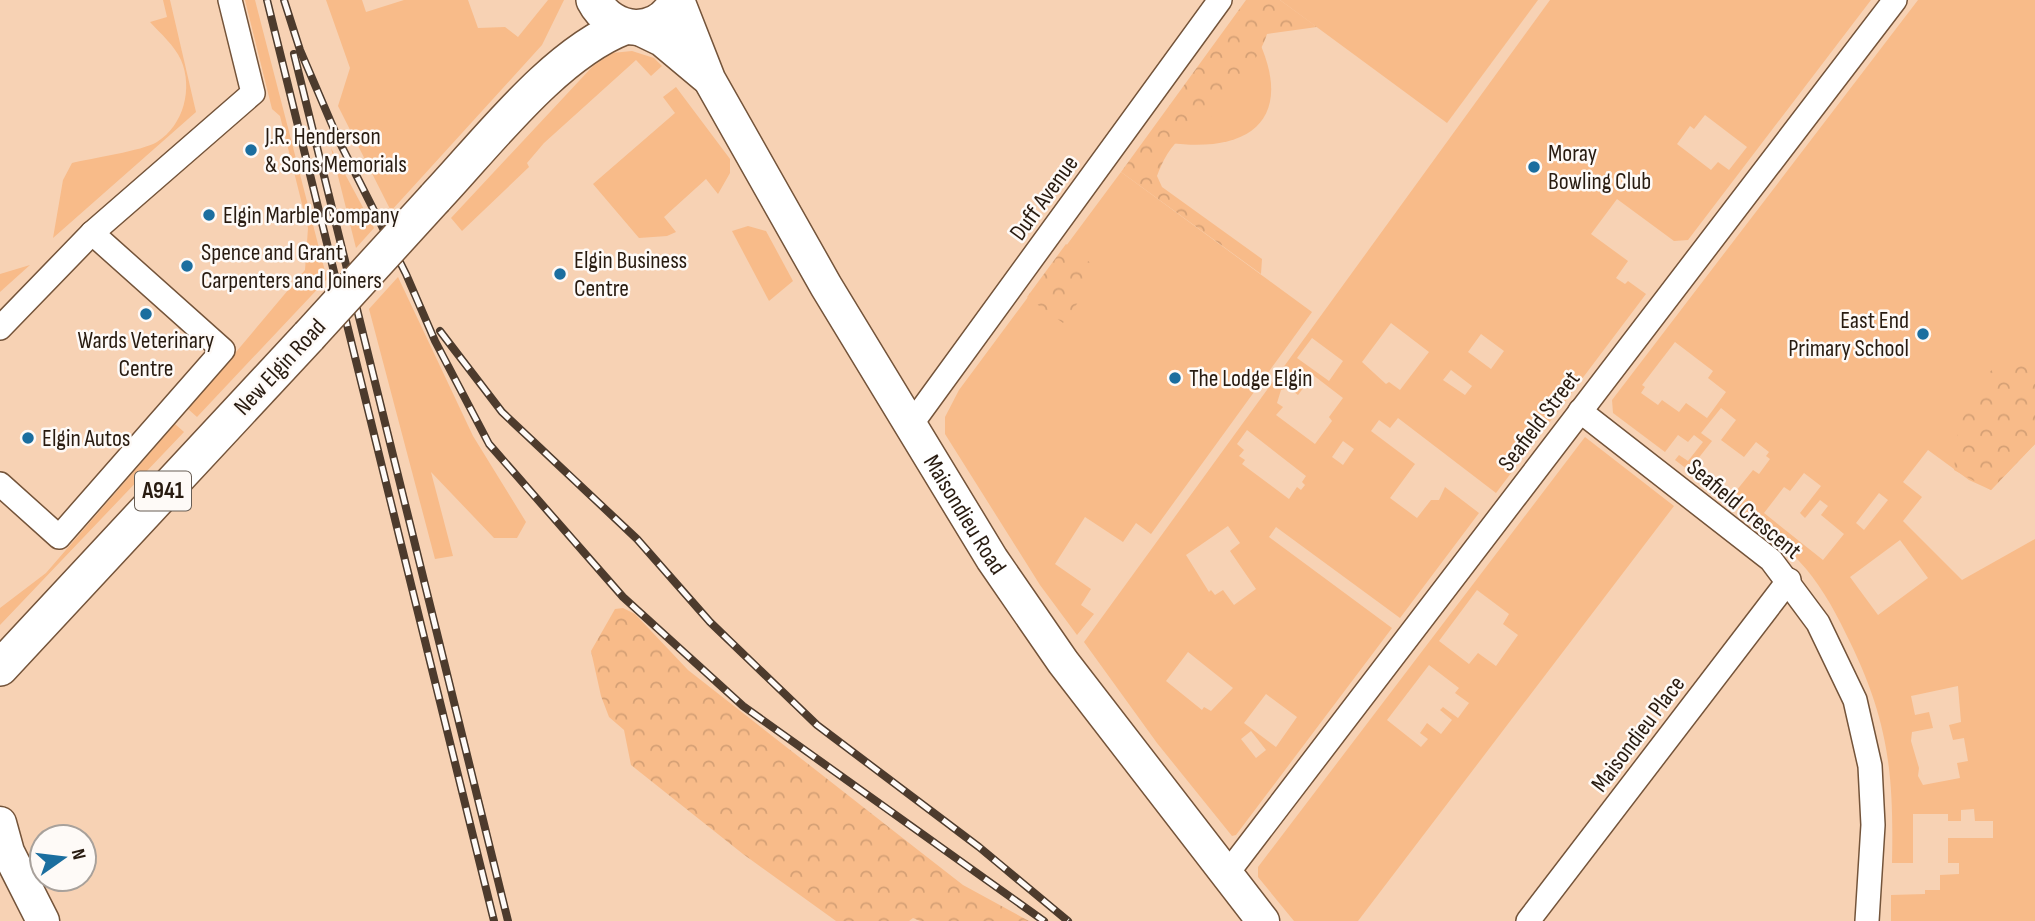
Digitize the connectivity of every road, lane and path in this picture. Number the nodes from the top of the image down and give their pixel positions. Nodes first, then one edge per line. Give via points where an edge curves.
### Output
1 (230, 0) edge
2 (587, 0) edge
3 (594, 0) edge
4 (677, 0) edge
5 (1220, 0) edge
6 (1895, 0) edge
7 (631, 28) junction
8 (709, 79) junction
9 (541, 86) junction
10 (92, 233) junction
11 (0, 328) edge
12 (1580, 411) junction
13 (910, 426) junction
14 (0, 484) edge
15 (1789, 580) junction
16 (6, 656) edge
17 (3, 839) edge
18 (1226, 875) junction
19 (43, 921) edge
20 (1263, 921) edge
21 (1528, 921) edge
22 (1867, 921) edge

1 - 10 street via 253,93
2 - 9 main road, New Elgin Road / A941 via 568,46
3 - 7 main road via 606,17
4 - 7 main road, New Elgin Road via 657,23
4 - 8 street, Maisondieu Road
5 - 13 street, Duff Avenue
6 - 12 street, Seafield Street
7 - 8 street, Maisondieu Road via 662,40
7 - 9 main road, New Elgin Road / A941 via 600,36
8 - 13 street, Maisondieu Road
9 - 16 main road, New Elgin Road / A941, bridge
10 - 11 street
10 - 14 street via 223,350 59,537
12 - 15 street, Seafield Crescent via 1764,554
12 - 18 street, Seafield Street
13 - 18 street, Maisondieu Road via 1037,627
15 - 21 street, Maisondieu Place
15 - 22 street, Seafield Crescent via 1828,640 1864,730 1873,814
17 - 19 street
18 - 20 street, Maisondieu Road

